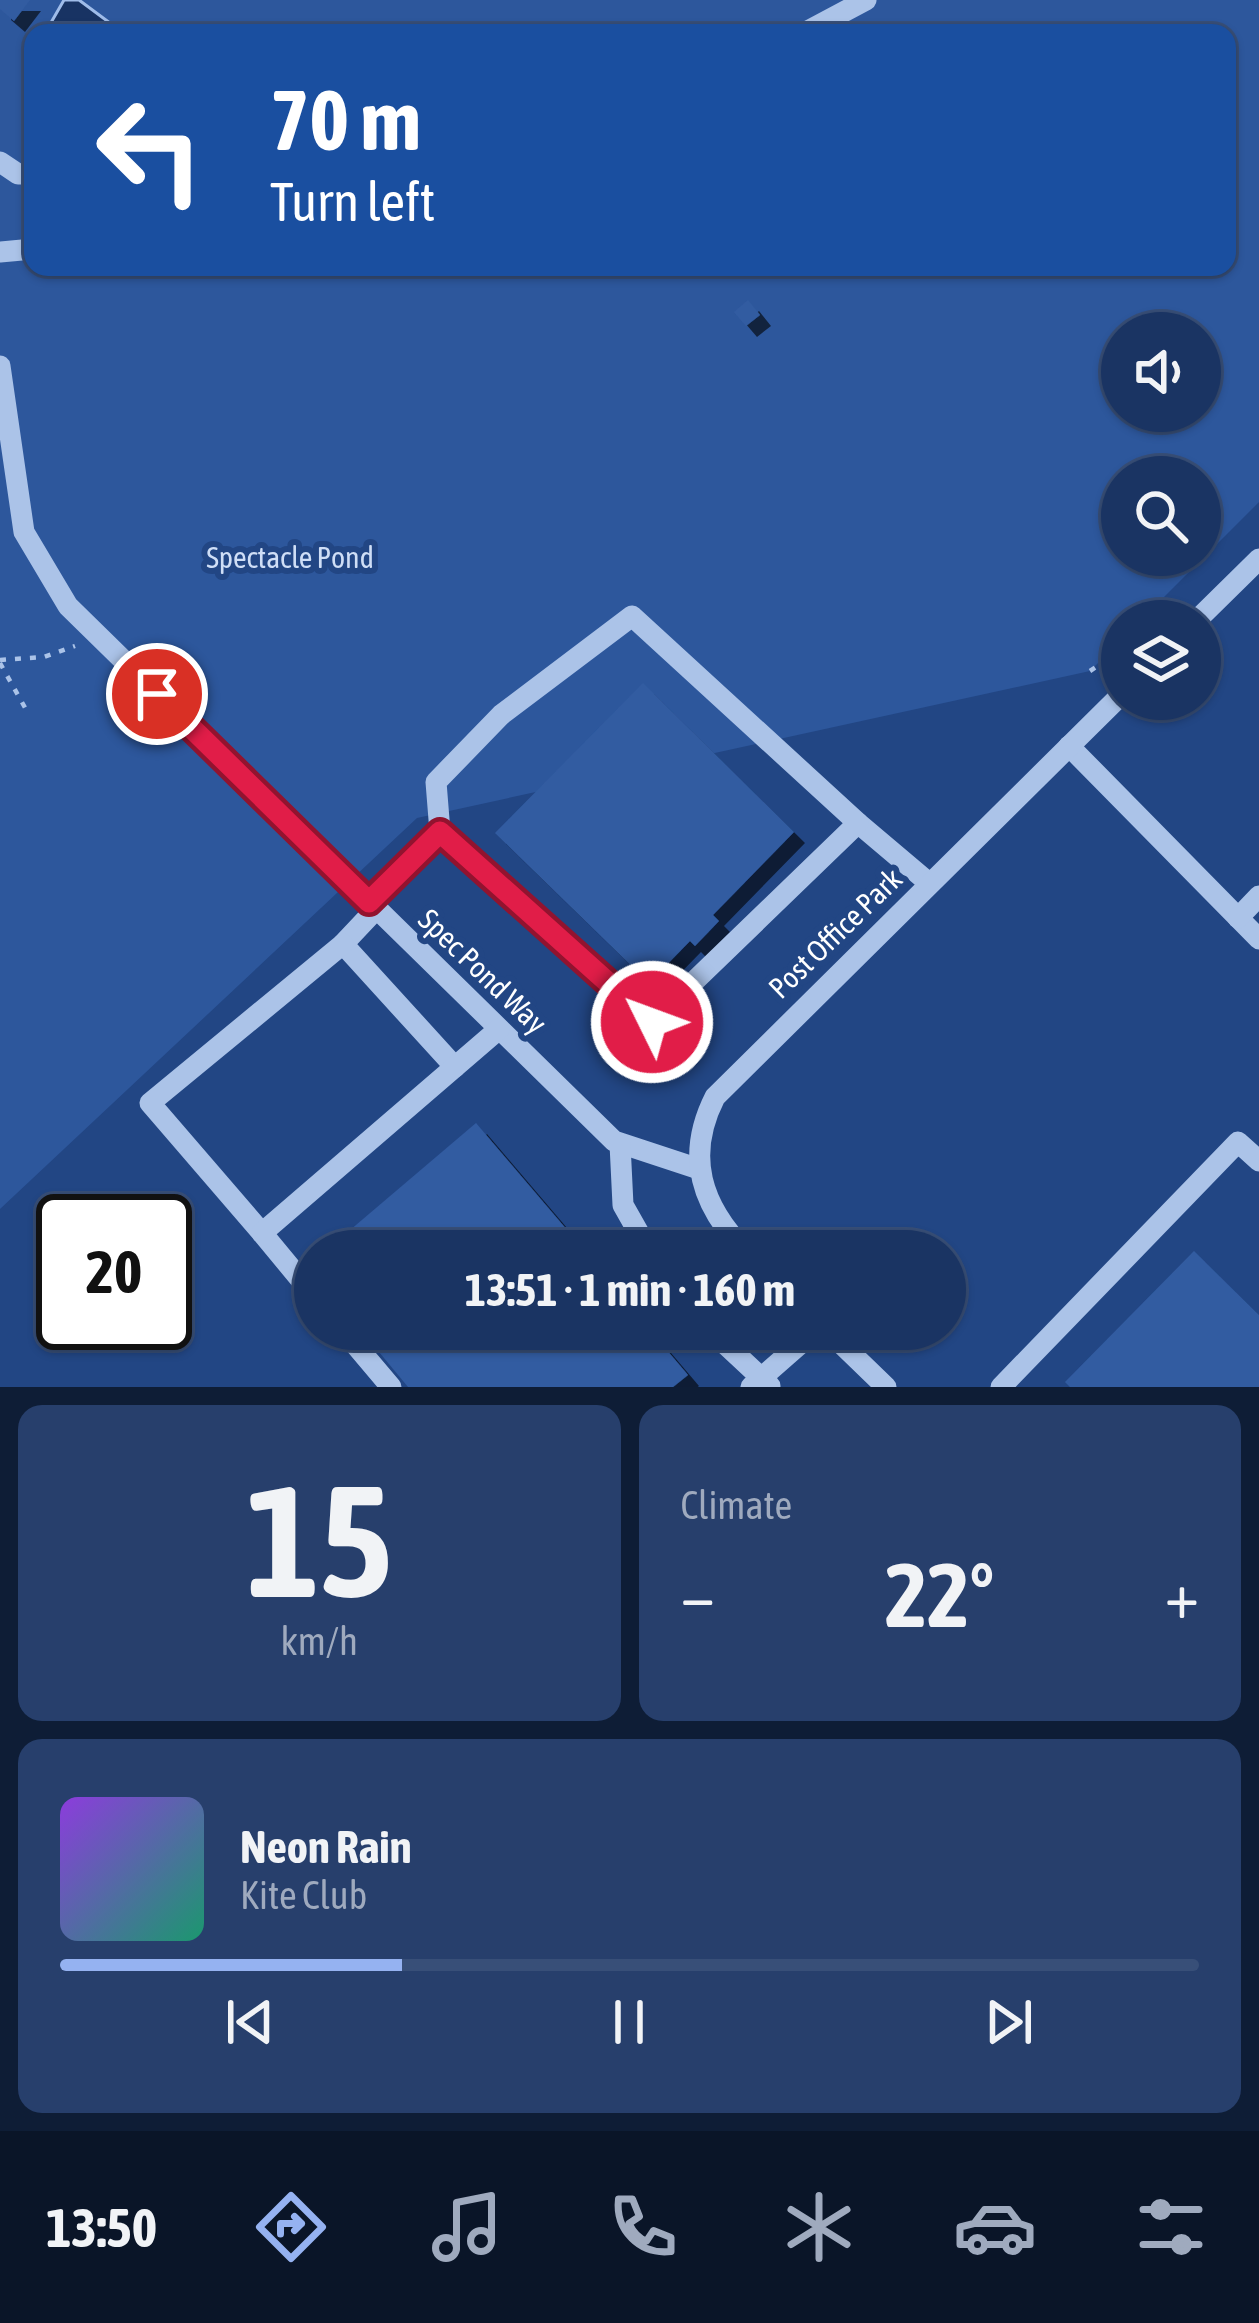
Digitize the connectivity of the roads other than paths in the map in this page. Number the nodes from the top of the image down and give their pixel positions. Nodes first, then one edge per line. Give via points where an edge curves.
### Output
1 (866, 0) edge
2 (821, 24) edge
3 (0, 366) edge
4 (1254, 575) edge
5 (1221, 601) edge
6 (1101, 715) edge
7 (1069, 746) junction
8 (858, 823) junction
9 (440, 832) junction
10 (929, 883) junction
11 (1259, 896) edge
12 (372, 906) junction
13 (1238, 917) junction
14 (1259, 939) edge
15 (343, 944) junction
16 (499, 1029) junction
17 (455, 1066) junction
18 (620, 1144) junction
19 (1259, 1161) edge
20 (698, 1168) junction
21 (637, 1230) edge
22 (728, 1230) edge
23 (262, 1233) junction
24 (294, 1272) edge
25 (360, 1350) edge
26 (729, 1350) edge
27 (799, 1350) edge
28 (845, 1350) edge
29 (761, 1384) edge
30 (1009, 1384) edge
31 (391, 1387) edge
32 (886, 1387) edge

1 - 2 street
3 - 12 street, Spec Pond Way via 24,532 68,606
4 - 5 street
6 - 7 street, Post Office Park
7 - 10 street, Post Office Park
7 - 13 street
8 - 9 street via 652,1022
8 - 9 street via 632,616 501,715 436,782
8 - 10 street
9 - 12 street
10 - 20 street, Post Office Park via 715,1097 702,1121
11 - 13 street
12 - 15 street
12 - 16 street, Spec Pond Way
13 - 14 street
15 - 17 street
15 - 23 street via 150,1103
16 - 17 street
16 - 18 street, Spec Pond Way
17 - 23 street
18 - 20 street, Spec Pond Way
18 - 21 street via 623,1205
19 - 30 street via 1238,1142
20 - 22 street
23 - 24 street
25 - 31 street
26 - 29 street
27 - 29 street
28 - 32 street

